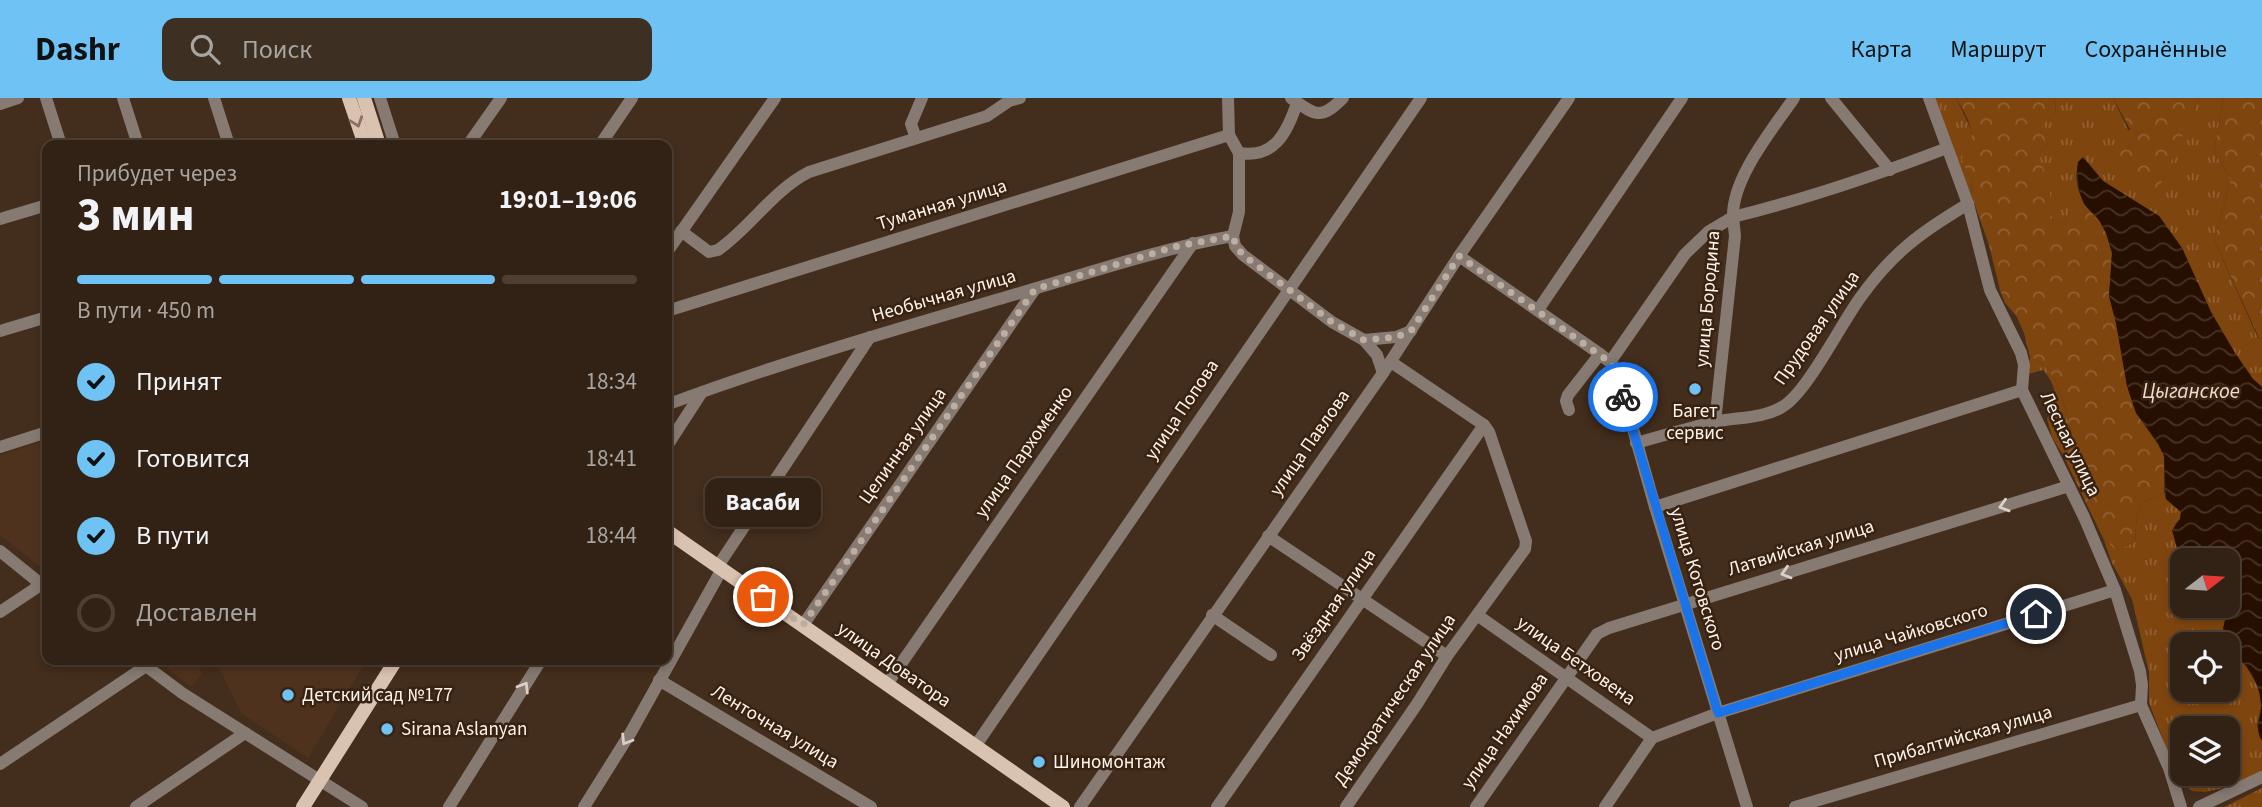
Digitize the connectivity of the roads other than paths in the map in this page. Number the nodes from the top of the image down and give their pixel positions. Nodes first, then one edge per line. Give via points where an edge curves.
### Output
1 (18, 98) edge
2 (46, 98) edge
3 (123, 98) edge
4 (214, 98) edge
5 (349, 98) edge
6 (363, 98) edge
7 (380, 98) edge
8 (501, 98) edge
9 (632, 98) edge
10 (775, 98) edge
11 (922, 98) edge
12 (1228, 98) edge
13 (1343, 98) edge
14 (1421, 98) edge
15 (1569, 98) edge
16 (1682, 98) edge
17 (1794, 98) edge
18 (1831, 98) edge
19 (1929, 98) edge
20 (1010, 99) edge
21 (1294, 100) edge
22 (0, 104) edge
23 (1230, 135) junction
24 (916, 138) junction
25 (59, 140) edge
26 (136, 140) edge
27 (227, 140) edge
28 (363, 140) edge
29 (377, 140) edge
30 (393, 140) edge
31 (472, 140) edge
32 (603, 140) edge
33 (1947, 148) junction
34 (1239, 153) junction
35 (1890, 170) junction
36 (1968, 204) junction
37 (42, 206) edge
38 (1733, 217) junction
39 (0, 219) edge
40 (681, 231) junction
41 (1233, 236) junction
42 (1193, 243) junction
43 (672, 244) edge
44 (1459, 256) junction
45 (1035, 289) junction
46 (1287, 290) junction
47 (672, 309) edge
48 (1538, 310) junction
49 (42, 318) edge
50 (0, 331) edge
51 (1411, 331) junction
52 (870, 337) junction
53 (1364, 340) junction
54 (1605, 358) junction
55 (1391, 362) junction
56 (1383, 373) junction
57 (2022, 390) junction
58 (702, 392) junction
59 (672, 403) edge
60 (1569, 410) dead end
61 (1715, 422) junction
62 (1483, 425) junction
63 (42, 434) edge
64 (672, 438) edge
65 (1636, 443) junction
66 (0, 447) edge
67 (2069, 486) junction
68 (1655, 507) junction
69 (672, 534) edge
70 (1268, 536) junction
71 (0, 551) edge
72 (720, 568) junction
73 (42, 584) edge
74 (42, 587) edge
75 (2115, 590) junction
76 (1362, 599) junction
77 (1684, 604) junction
78 (0, 612) edge
79 (1212, 615) junction
80 (1477, 615) junction
81 (803, 625) junction
82 (1271, 655) dead end
83 (672, 656) edge
84 (1447, 656) junction
85 (139, 665) edge
86 (145, 665) edge
87 (393, 665) edge
88 (402, 665) edge
89 (538, 665) edge
90 (667, 665) edge
91 (1565, 677) junction
92 (659, 680) junction
93 (887, 684) junction
94 (2141, 705) junction
95 (1718, 713) junction
96 (245, 733) junction
97 (1652, 738) junction
98 (976, 745) junction
99 (0, 764) edge
100 (2262, 777) edge
101 (323, 783) junction
102 (136, 807) edge
103 (303, 807) edge
104 (313, 807) edge
105 (362, 807) edge
106 (449, 807) edge
107 (584, 807) edge
108 (871, 807) edge
109 (1063, 807) edge
110 (1080, 807) edge
111 (1217, 807) edge
112 (1346, 807) edge
113 (1476, 807) edge
114 (1605, 807) edge
115 (1747, 807) edge
116 (1795, 807) edge
117 (2181, 807) edge
118 (2199, 807) edge

1 - 22 street
2 - 25 street
3 - 26 street
4 - 27 street
5 -> 28 main road
6 - 29 main road
7 - 30 street
8 - 31 street
9 - 32 street
10 - 40 street
11 - 24 street via 911,124
12 - 23 street
13 - 21 street via 1332,109 1313,114
14 - 46 street, улица Попова
15 - 44 street, улица Павлова
16 - 48 street
17 - 38 street via 1736,192
18 - 35 street
19 - 33 street, Лесная улица
20 - 24 street via 987,116
21 - 34 street via 1283,133 1268,150
23 - 34 street
23 - 47 street, Туманная улица
24 - 40 street via 796,178 718,250 709,251
33 - 35 street, улица Бородина
33 - 36 street, Лесная улица
34 - 41 street via 1239,212
35 - 38 street, улица Бородина
36 - 57 street, Лесная улица via 1990,290 2021,353
36 - 61 street, Прудовая улица via 1890,260 1792,401 1773,411
37 - 39 street
38 - 54 street via 1685,254
38 - 61 street, улица Бородина via 1735,236
40 - 43 street
41 - 42 street, Необычная улица
41 - 46 street via 1243,255
42 - 45 street, Необычная улица
42 - 93 street, улица Пархоменко
44 - 48 street
44 - 51 street, улица Павлова
45 - 52 street, Необычная улица
45 - 81 street, Целинная улица
46 - 53 street
46 - 98 street, улица Попова
48 - 54 street
49 - 50 street
51 - 53 street
51 - 55 street, улица Павлова
52 - 58 street, Необычная улица
52 - 72 street
53 - 56 street via 1377,355
54 - 60 street via 1568,395
54 - 65 street, улица Котовского via 1616,372
55 - 56 street, улица Павлова
55 - 62 street
56 - 70 street, улица Павлова
57 - 67 street, Лесная улица
57 - 68 street
58 - 59 street, Необычная улица
58 - 64 street
61 - 65 street, Прудовая улица
62 - 76 street, Звёздная улица
62 - 80 street, Демократическая улица via 1495,444 1526,541 1521,557
63 - 66 street
65 - 68 street, улица Котовского
67 - 75 street, Лесная улица
67 -> 77 street, Латвийская улица
68 - 77 street, улица Котовского
69 - 72 main road, улица Доватора
70 - 76 street
70 - 79 street, улица Павлова
71 - 73 street
72 - 81 main road, улица Доватора
72 - 83 street
74 - 78 street
75 - 94 street, Лесная улица via 2140,671
75 - 95 street, улица Чайковского
76 - 84 street
76 - 111 street, Звёздная улица
77 - 91 street, Латвийская улица via 1597,634
77 - 95 street, улица Котовского
79 - 82 street
79 - 110 street, улица Павлова
80 - 84 street, Демократическая улица
80 - 91 street, улица Бетховена
81 - 93 main road, улица Доватора
84 - 112 street, Демократическая улица
85 - 99 street
86 - 96 street
87 - 101 main road
88 - 101 main road
106 -> 89 street
90 - 92 street
91 - 97 street, улица Бетховена
91 - 113 street, улица Нахимова
92 -> 107 street
92 - 108 street, Ленточная улица
93 - 98 main road, улица Доватора
94 - 116 street, Прибалтийская улица
94 - 117 street, Лесная улица
95 - 97 street, улица Чайковского
95 - 115 street, улица Котовского
96 - 101 street
96 - 102 street
97 - 114 street
98 - 109 main road, улица Доватора
100 - 118 street
101 - 103 main road
101 - 104 main road
101 - 105 street

